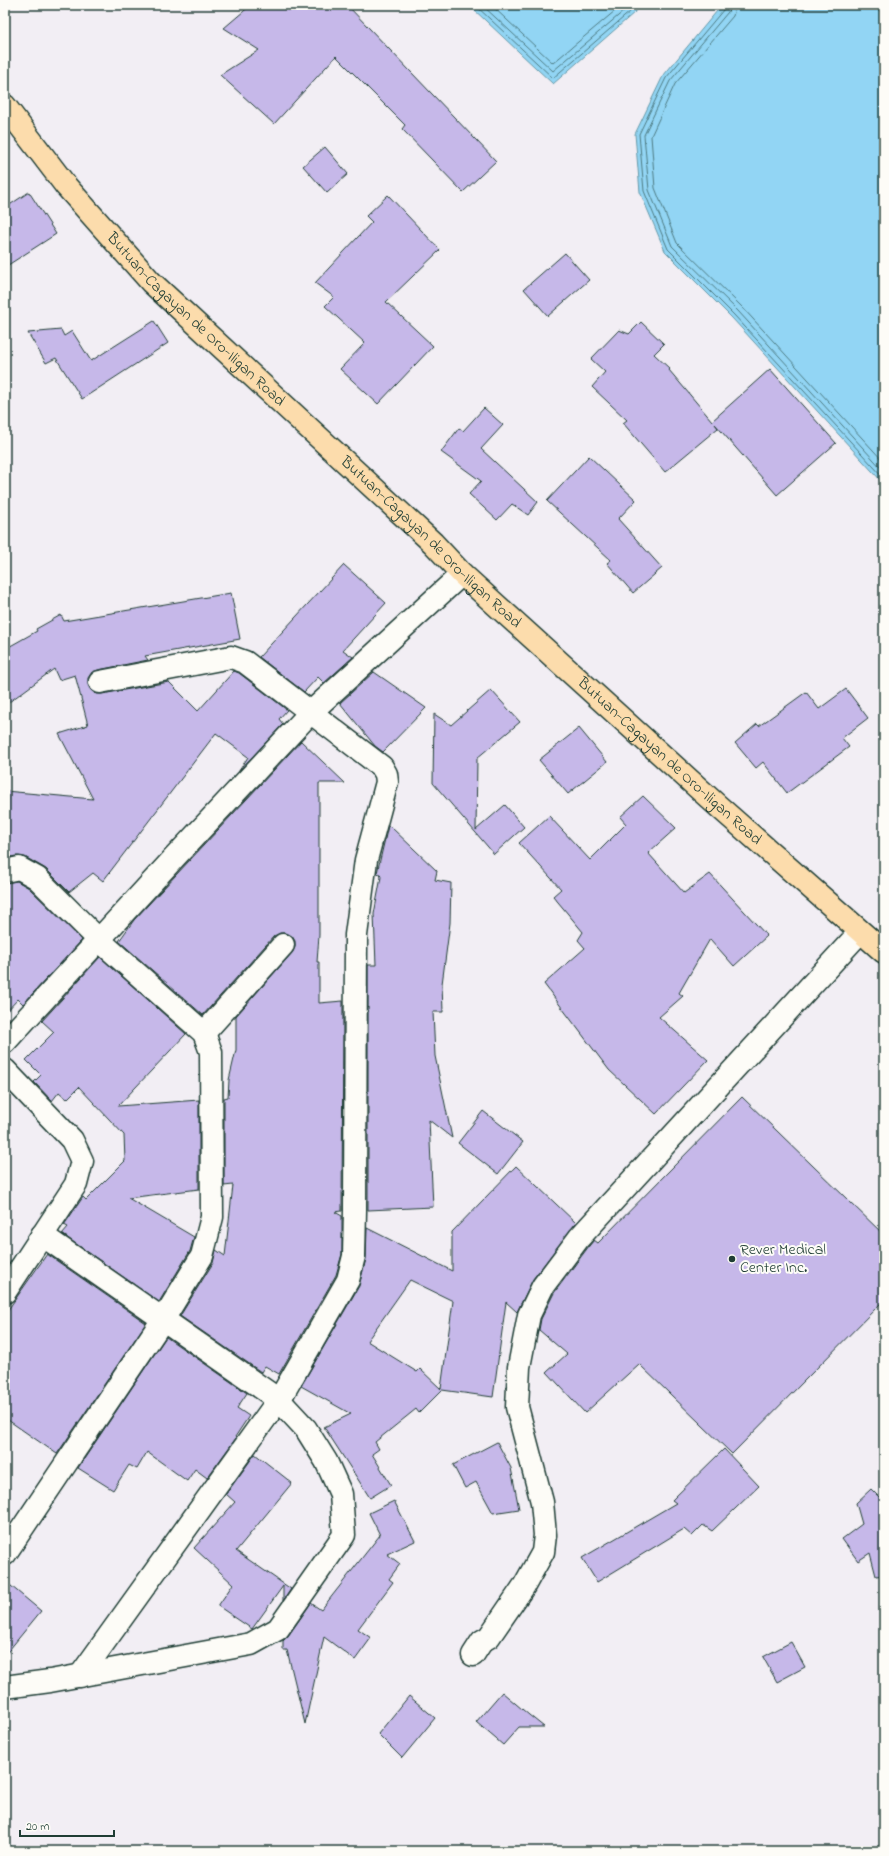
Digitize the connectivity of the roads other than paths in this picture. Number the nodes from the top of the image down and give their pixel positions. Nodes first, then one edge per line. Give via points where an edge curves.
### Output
1 (5, 106) edge
2 (457, 569) junction
3 (100, 682) dead end
4 (310, 713) junction
5 (5, 871) edge
6 (860, 932) junction
7 (99, 940) junction
8 (283, 945) dead end
9 (884, 952) edge
10 (204, 1033) junction
11 (5, 1042) edge
12 (5, 1070) edge
13 (42, 1235) junction
14 (5, 1292) edge
15 (164, 1318) junction
16 (279, 1400) junction
17 (5, 1554) edge
18 (473, 1655) dead end
19 (80, 1676) junction
20 (5, 1687) edge

1 - 2 highway, Butuan-Cagayan de Oro-Iligan Road via 66,186 151,282 433,543
2 - 4 street
2 - 6 highway, Butuan-Cagayan de Oro-Iligan Road
3 - 4 street via 231,657 245,662
4 - 7 street
4 - 16 street via 382,767 387,782 366,860 356,935 354,1256 348,1280
5 - 7 street via 19,868 37,878
6 - 9 highway, Butuan-Cagayan de Oro-Iligan Road
6 - 18 street via 579,1238 543,1286 529,1315 519,1367 517,1407 542,1502 545,1535 543,1552 524,1586
7 - 10 street
7 - 11 street
8 - 10 street
10 - 15 street via 211,1052 212,1217 202,1256
12 - 13 street via 72,1140 82,1161 76,1184
13 - 14 street
13 - 15 street
15 - 16 street
15 - 17 street
16 - 19 street
16 - 19 street via 306,1429 326,1460 341,1494 344,1535 278,1629 251,1644
19 - 20 street

